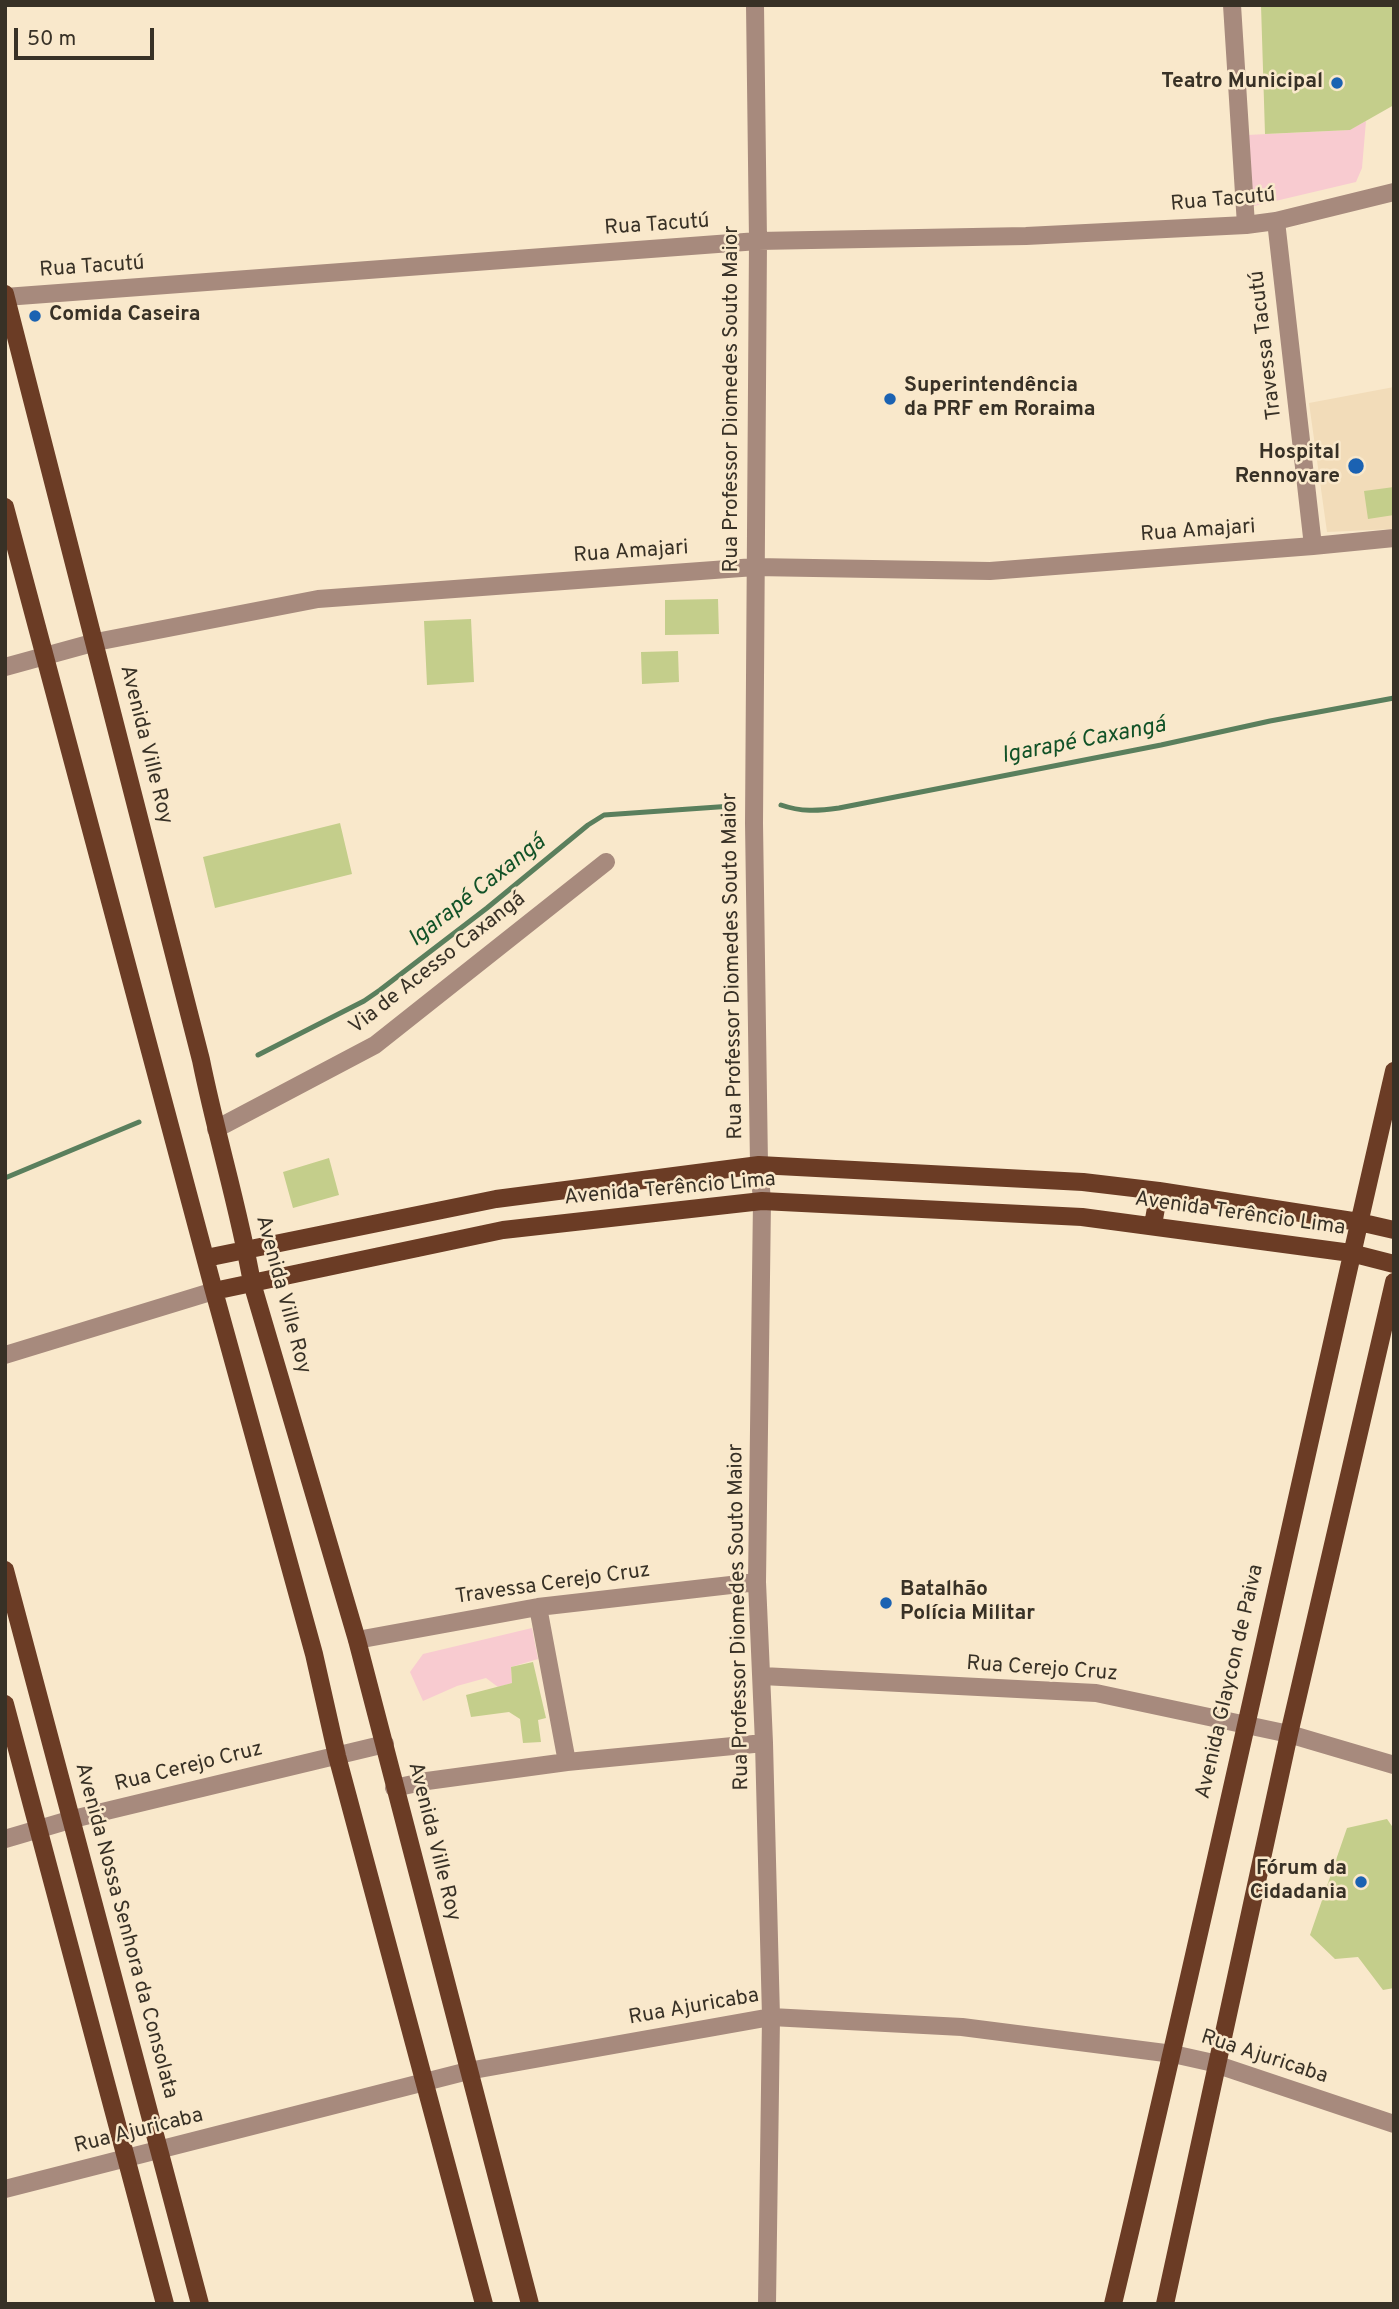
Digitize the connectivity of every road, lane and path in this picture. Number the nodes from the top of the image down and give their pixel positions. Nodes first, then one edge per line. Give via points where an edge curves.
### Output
1 (755, 5) edge
2 (1232, 5) edge
3 (1394, 191) edge
4 (1276, 221) junction
5 (1245, 225) junction
6 (758, 241) junction
7 (5, 296) edge
8 (5, 507) edge
9 (1394, 538) edge
10 (1313, 547) junction
11 (755, 567) junction
12 (96, 642) junction
13 (43, 656) junction
14 (5, 667) edge
15 (606, 862) dead end
16 (1394, 1071) edge
17 (214, 1124) junction
18 (759, 1165) junction
19 (1160, 1191) junction
20 (762, 1200) junction
21 (1359, 1222) junction
22 (1153, 1225) junction
23 (1394, 1230) edge
24 (246, 1249) junction
25 (1351, 1253) junction
26 (206, 1258) junction
27 (1394, 1264) edge
28 (1394, 1282) edge
29 (252, 1283) junction
30 (214, 1291) junction
31 (5, 1354) edge
32 (5, 1570) edge
33 (757, 1582) junction
34 (538, 1606) junction
35 (357, 1640) junction
36 (762, 1676) junction
37 (5, 1704) edge
38 (1245, 1723) junction
39 (1289, 1734) junction
40 (764, 1743) junction
41 (385, 1744) junction
42 (337, 1756) junction
43 (567, 1762) junction
44 (1394, 1765) edge
45 (394, 1788) junction
46 (73, 1819) junction
47 (37, 1831) junction
48 (5, 1839) edge
49 (771, 2017) junction
50 (1173, 2054) junction
51 (1216, 2065) junction
52 (468, 2071) junction
53 (425, 2081) junction
54 (1394, 2124) edge
55 (159, 2151) junction
56 (127, 2157) junction
57 (5, 2189) edge
58 (165, 2304) edge
59 (200, 2304) edge
60 (484, 2304) edge
61 (530, 2304) edge
62 (767, 2304) edge
63 (1113, 2304) edge
64 (1165, 2304) edge

1 - 6 street, Rua Professor Diomedes Souto Maior
2 - 5 street
3 - 4 street, Rua Tacutú
4 - 5 street, Rua Tacutú
4 - 10 street, Travessa Tacutú
5 - 6 street, Rua Tacutú via 1026,236
6 - 7 street, Rua Tacutú
6 - 11 street, Rua Professor Diomedes Souto Maior
7 - 12 main road, Avenida Ville Roy
8 - 13 main road
9 - 10 street, Rua Amajari
10 - 11 street, Rua Amajari via 990,571
11 - 12 street, Rua Amajari via 318,599
11 - 18 street, Rua Professor Diomedes Souto Maior
12 - 13 street, Rua Amajari
12 - 17 main road, Avenida Ville Roy
13 - 14 street, Rua Amajari
13 - 26 main road
15 - 17 street, Via de Acesso Caxangá via 375,1045
16 - 21 main road, Avenida Glaycon de Paiva
17 - 24 main road, Avenida Ville Roy
18 - 19 main road, Avenida Terêncio Lima via 1083,1182
18 - 20 street, Rua Professor Diomedes Souto Maior
18 - 24 main road, Avenida Terêncio Lima via 496,1199
19 - 21 main road, Avenida Terêncio Lima
19 - 22 main road
20 - 22 main road, Avenida Terêncio Lima
20 - 29 main road, Avenida Terêncio Lima via 503,1230
20 - 33 street, Rua Professor Diomedes Souto Maior
21 - 23 main road, Avenida Terêncio Lima
21 - 25 main road, Avenida Glaycon de Paiva
22 - 25 main road, Avenida Terêncio Lima
24 - 26 main road, Avenida Terêncio Lima
24 - 29 main road, Avenida Ville Roy
25 - 27 main road, Avenida Terêncio Lima
25 - 38 main road, Avenida Glaycon de Paiva
26 - 30 main road
28 - 39 main road
29 - 30 main road, Avenida Terêncio Lima
29 - 35 main road, Avenida Ville Roy
30 - 31 street, Avenida Terêncio Lima
30 - 42 main road via 314,1654
32 - 46 main road, Avenida Nossa Senhora da Consolata
33 - 34 street, Travessa Cerejo Cruz
33 - 36 street, Rua Professor Diomedes Souto Maior
34 - 35 street, Travessa Cerejo Cruz
34 - 43 street
35 - 41 main road, Avenida Ville Roy
36 - 38 street, Rua Cerejo Cruz via 1096,1693
36 - 40 street, Rua Professor Diomedes Souto Maior
37 - 47 main road
38 - 39 street, Rua Cerejo Cruz
38 - 50 main road, Avenida Glaycon de Paiva
39 - 44 street, Rua Cerejo Cruz
39 - 51 main road
40 - 43 street
40 - 49 street, Rua Professor Diomedes Souto Maior
41 - 42 street, Rua Cerejo Cruz
41 - 45 main road, Avenida Ville Roy
42 - 46 street, Rua Cerejo Cruz
42 - 53 main road
43 - 45 street
45 - 52 main road, Avenida Ville Roy
46 - 47 street, Rua Cerejo Cruz
46 - 55 main road, Avenida Nossa Senhora da Consolata
47 - 48 street, Rua Cerejo Cruz
47 - 56 main road
49 - 50 street, Rua Ajuricaba via 962,2027
49 - 52 street, Rua Ajuricaba
49 - 62 street, Rua Professor Diomedes Souto Maior
50 - 51 street, Rua Ajuricaba
50 - 63 main road, Avenida Glaycon de Paiva
51 - 54 street, Rua Ajuricaba
51 - 64 main road
52 - 53 street, Rua Ajuricaba
52 - 61 main road, Avenida Ville Roy
53 - 55 street, Rua Ajuricaba
53 - 60 main road
55 - 56 street, Rua Ajuricaba
55 - 59 main road, Avenida Nossa Senhora da Consolata
56 - 57 street, Rua Ajuricaba
56 - 58 main road

